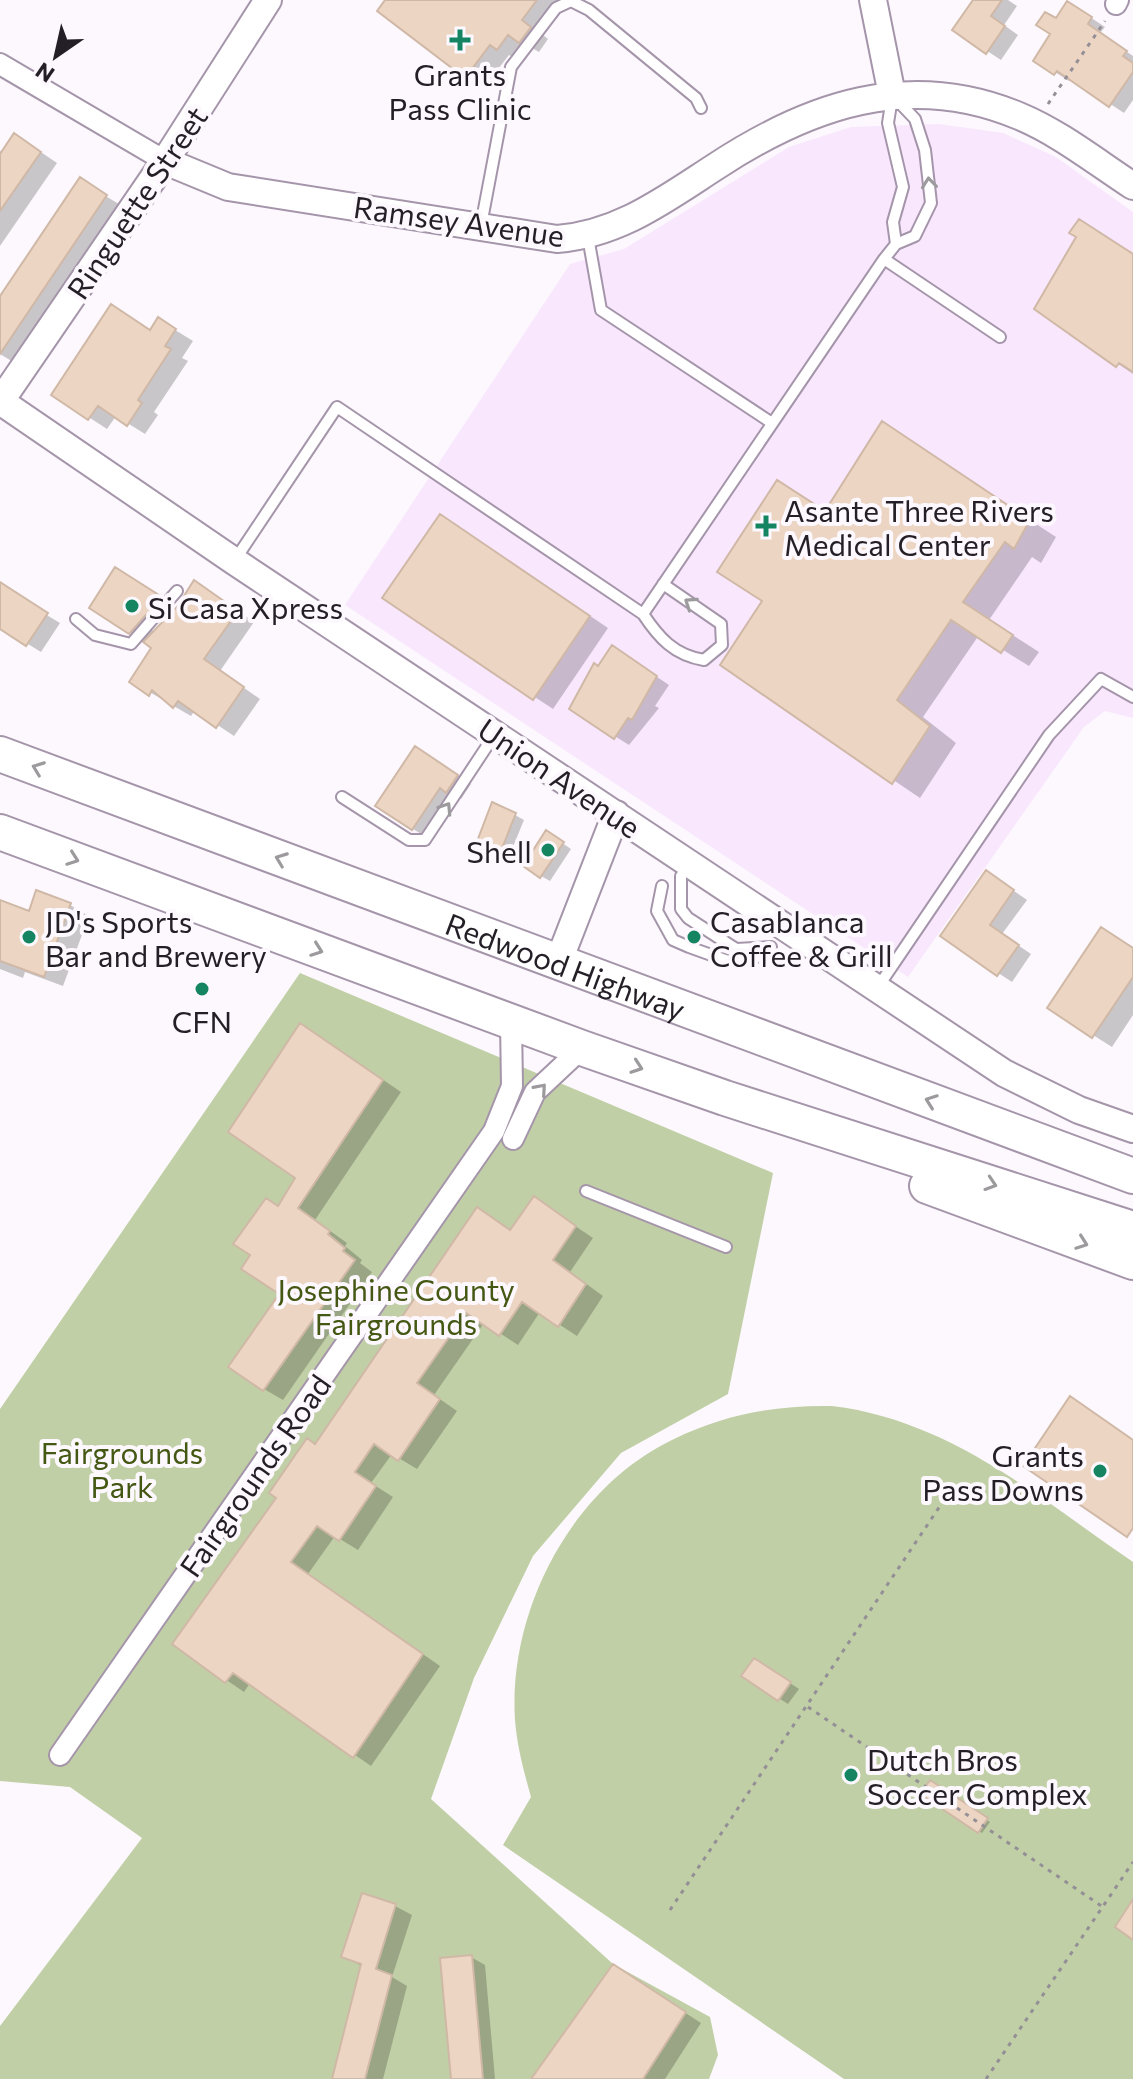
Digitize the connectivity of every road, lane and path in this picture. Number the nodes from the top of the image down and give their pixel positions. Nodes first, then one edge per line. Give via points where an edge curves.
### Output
1 (268, 0) edge
2 (873, 0) edge
3 (1117, 2) edge
4 (0, 64) edge
5 (892, 95) junction
6 (701, 108) dead end
7 (1035, 124) junction
8 (165, 161) junction
9 (1133, 186) edge
10 (481, 225) junction
11 (588, 237) junction
12 (896, 244) junction
13 (884, 259) junction
14 (1000, 337) dead end
15 (0, 402) edge
16 (772, 423) junction
17 (234, 561) junction
18 (663, 584) junction
19 (177, 591) dead end
20 (643, 614) junction
21 (76, 619) dead end
22 (1133, 697) edge
23 (495, 734) junction
24 (0, 754) edge
25 (342, 797) dead end
26 (616, 814) junction
27 (0, 832) edge
28 (681, 876) dead end
29 (662, 886) dead end
30 (558, 963) junction
31 (876, 989) junction
32 (511, 1022) junction
33 (582, 1048) junction
34 (725, 1098) junction
35 (1133, 1129) edge
36 (504, 1135) junction
37 (1133, 1176) edge
38 (586, 1191) dead end
39 (1133, 1229) edge
40 (726, 1247) dead end
41 (1133, 1262) edge
42 (942, 1503) dead end
43 (807, 1706) junction
44 (60, 1755) dead end
45 (1133, 1862) edge
46 (1103, 1907) junction
47 (670, 1910) dead end
48 (986, 2079) edge

1 - 8 street, Ringuette Street
2 - 5 street
3 - 7 path
4 - 8 street, Ramsey Avenue
5 - 7 street, Ramsey Avenue via 960,98
5 - 11 street, Ramsey Avenue via 839,105 791,122 639,217
5 - 12 lane via 888,123 903,187 893,222
12 -> 5 lane via 915,236 931,203 925,150 915,119
6 - 10 lane via 696,98 589,10 571,1 556,8 511,67
7 - 9 street, Ramsey Avenue
8 - 10 street, Ramsey Avenue via 228,187
8 - 15 street, Ringuette Street
10 - 11 street, Ramsey Avenue via 557,239
11 - 16 lane via 601,310
12 - 13 lane
13 - 14 lane
13 - 16 lane
15 - 17 street, Union Avenue
16 - 18 lane
17 - 20 lane via 337,407
17 - 23 street, Union Avenue
18 - 20 lane
20 -> 18 lane via 658,636 684,657 704,660 722,645 721,624
19 - 21 lane via 131,644 95,635
22 - 31 lane via 1101,679 1049,735
25 -> 23 lane via 409,840 425,840
23 - 26 street, Union Avenue
30 -> 24 highway, Redwood Highway
26 - 30 street
26 - 31 street, Union Avenue
27 -> 32 highway
28 - 29 lane via 681,909 688,918 736,949 771,947 763,956 728,961 673,940 657,911
37 -> 30 highway, Redwood Highway
31 - 35 street, Union Avenue via 1004,1073 1079,1110
32 - 33 highway
32 - 36 street, Fairgrounds Road via 512,1086
33 -> 34 highway
36 -> 33 street via 535,1092
34 -> 39 highway
34 -> 41 highway via 812,1142
36 - 44 street, Fairgrounds Road
38 - 40 lane
42 - 43 path
43 - 46 path
43 - 47 path
45 - 46 path
46 - 48 path

